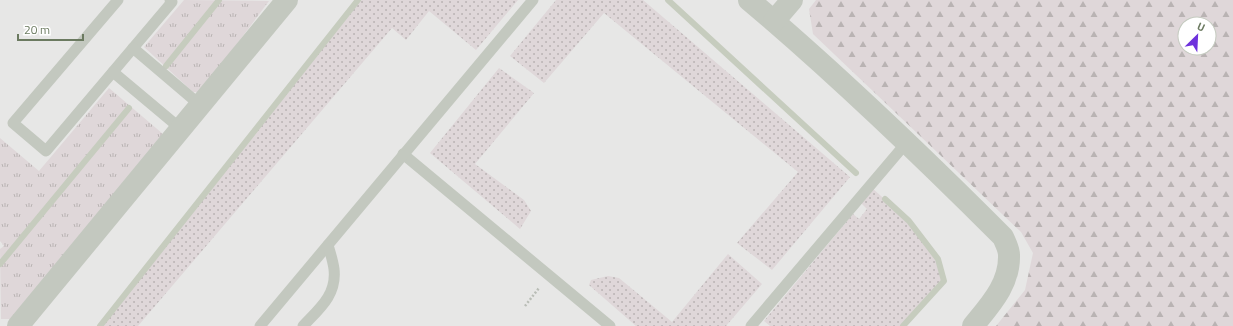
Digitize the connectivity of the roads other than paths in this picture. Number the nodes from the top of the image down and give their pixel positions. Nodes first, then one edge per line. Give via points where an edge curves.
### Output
1 (118, 0) edge
2 (170, 0) edge
3 (286, 0) edge
4 (533, 0) edge
5 (750, 0) edge
6 (792, 0) edge
7 (774, 21) junction
8 (133, 48) junction
9 (113, 72) junction
10 (200, 105) junction
11 (181, 129) junction
12 (907, 142) junction
13 (403, 154) junction
14 (328, 245) junction
15 (18, 326) edge
16 (260, 326) edge
17 (303, 326) edge
18 (610, 326) edge
19 (751, 326) edge
20 (973, 326) edge

1 - 9 lane via 13,123 46,151
2 - 8 lane via 172,2
3 - 10 street
4 - 13 lane
5 - 7 street
6 - 7 street
7 - 12 street
8 - 9 lane
8 - 10 lane
9 - 11 lane
10 - 11 street
11 - 15 street
12 - 19 lane
12 - 20 street via 1003,237 1009,254 1008,269 1002,288
13 - 14 lane
13 - 18 lane
14 - 16 lane
14 - 17 lane via 334,268 334,282 328,299

